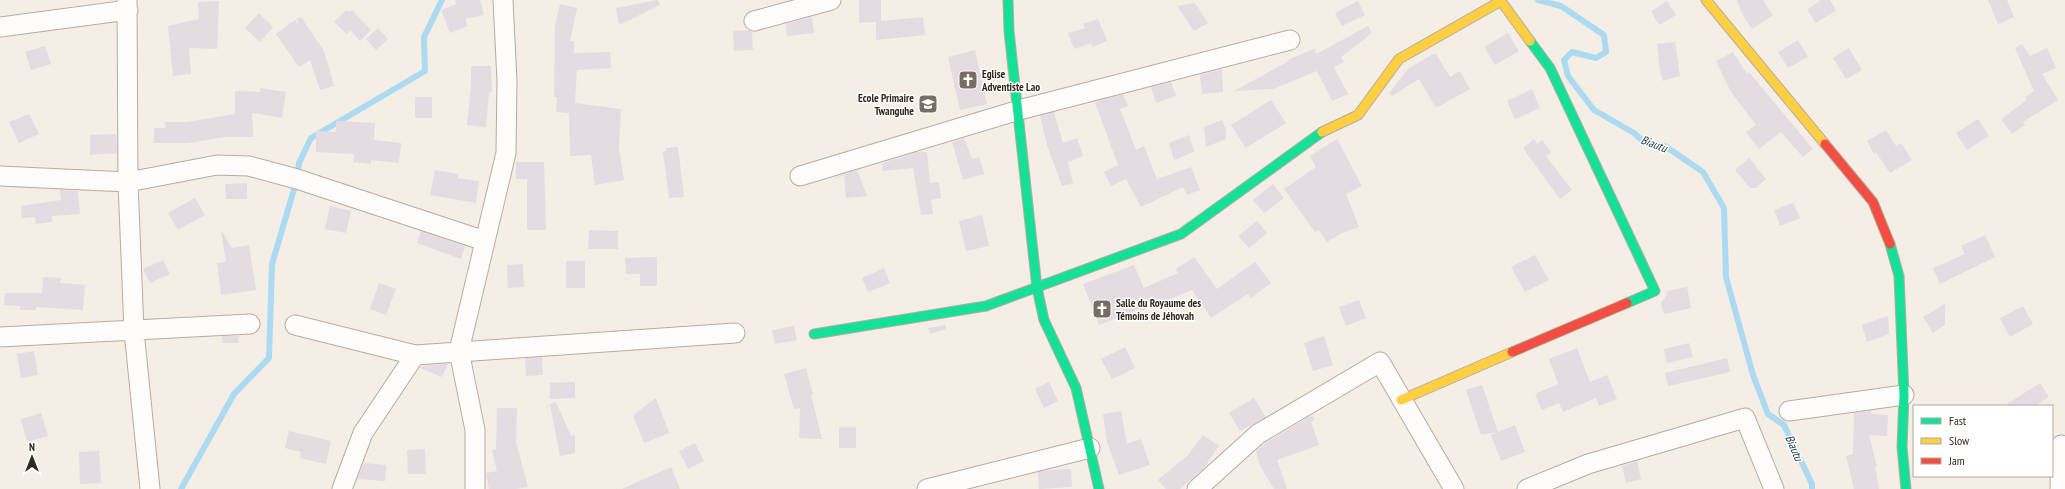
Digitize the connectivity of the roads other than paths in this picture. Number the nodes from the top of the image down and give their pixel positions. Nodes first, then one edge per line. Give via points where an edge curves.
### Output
1 (503, 0) edge
2 (831, 0) edge
3 (1008, 0) edge
4 (1706, 0) edge
5 (128, 5) edge
6 (754, 21) dead end
7 (0, 27) edge
8 (1290, 40) dead end
9 (1019, 110) junction
10 (0, 176) edge
11 (800, 176) dead end
12 (128, 182) junction
13 (485, 241) junction
14 (1037, 288) junction
15 (250, 324) dead end
16 (295, 325) dead end
17 (134, 331) junction
18 (735, 333) dead end
19 (814, 334) dead end
20 (0, 337) edge
21 (459, 352) junction
22 (416, 355) junction
23 (1904, 395) junction
24 (1401, 400) junction
25 (1789, 410) dead end
26 (2060, 444) edge
27 (1908, 447) edge
28 (1090, 448) junction
29 (150, 489) edge
30 (342, 489) edge
31 (475, 489) edge
32 (927, 489) edge
33 (1099, 489) edge
34 (1197, 489) edge
35 (1454, 489) edge
36 (1527, 489) edge
37 (1774, 489) edge
38 (1906, 489) edge
39 (2060, 489) edge

1 - 13 street via 507,81 506,153
2 - 6 street
3 - 9 street via 1009,31
4 - 23 street via 1873,202 1889,239 1899,276
5 - 7 street
5 - 12 street
8 - 9 street
9 - 11 street
9 - 14 street
10 - 12 street
12 - 13 street via 217,165 249,166 297,179
12 - 17 street
13 - 21 street
14 - 19 street via 986,306
14 - 24 street via 1182,234 1320,133 1358,115 1399,59 1501,1 1550,68 1655,291
14 - 28 street via 1044,320 1076,388
15 - 17 street
16 - 22 street
17 - 20 street
17 - 29 street
18 - 21 street
21 - 22 street
21 - 31 street via 475,430
22 - 30 street via 363,433
23 - 25 street
23 - 27 street
24 - 34 street via 1380,362 1258,434
24 - 35 street
26 - 39 street
27 - 38 street
28 - 32 street
28 - 33 street
36 - 37 street via 1588,464 1745,418

